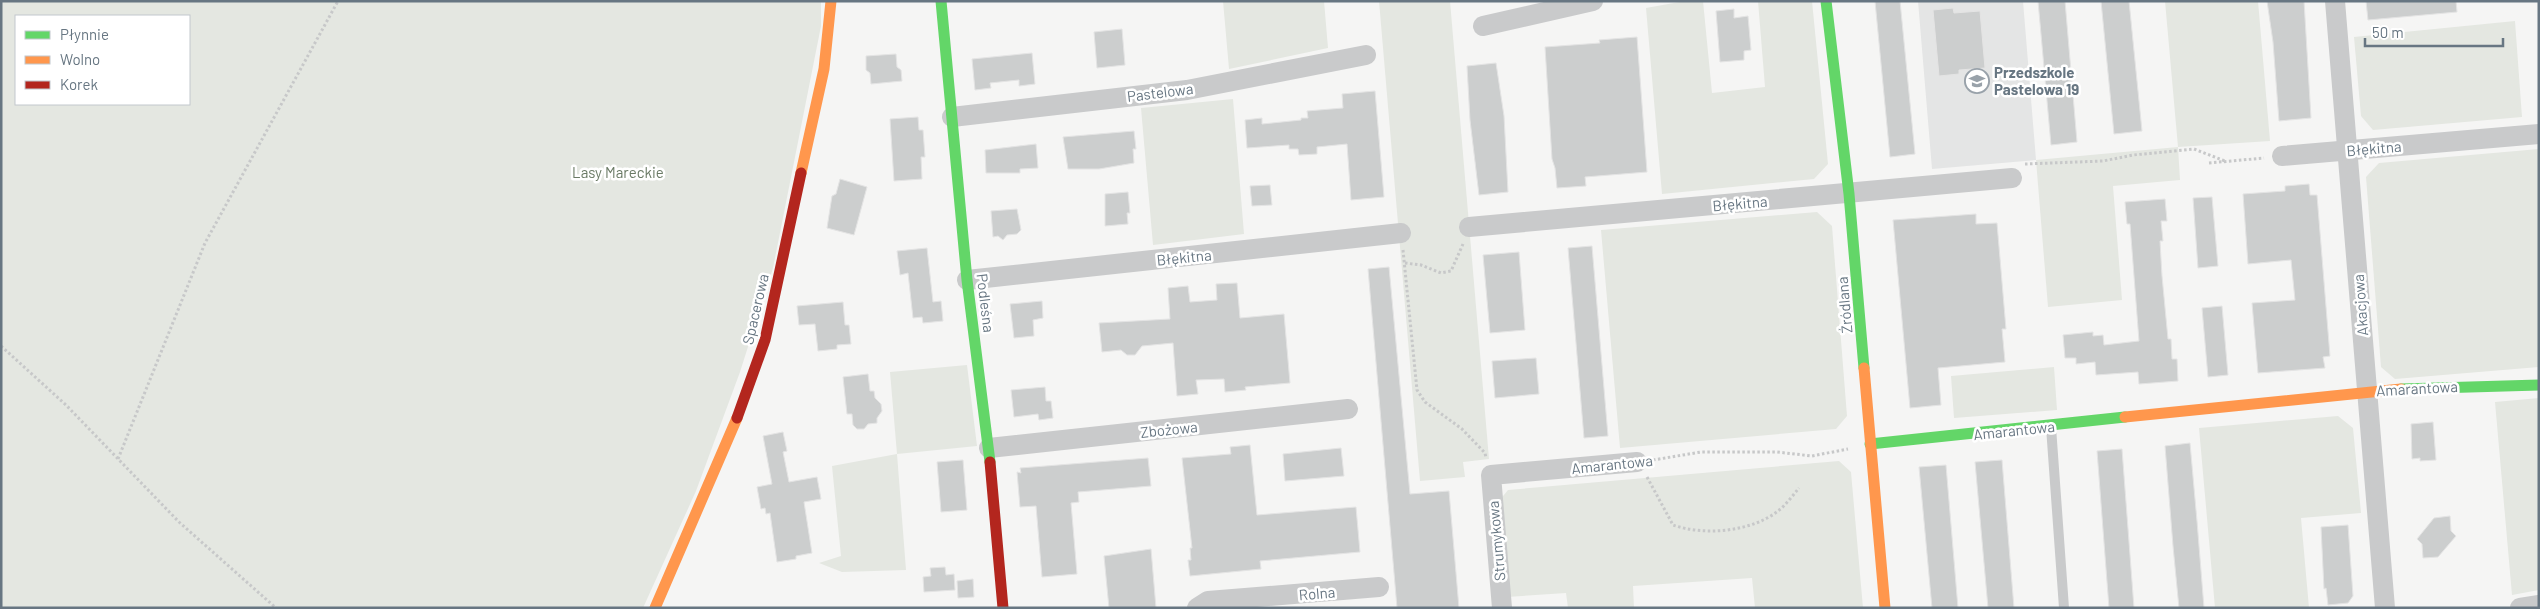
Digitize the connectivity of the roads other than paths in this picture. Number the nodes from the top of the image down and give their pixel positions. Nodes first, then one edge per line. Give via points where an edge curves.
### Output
1 (832, 1) edge
2 (942, 1) edge
3 (1593, 1) edge
4 (1826, 1) edge
5 (2335, 1) edge
6 (1483, 26) dead end
7 (1366, 55) dead end
8 (952, 117) junction
9 (2539, 134) edge
10 (2348, 151) junction
11 (2282, 156) road end
12 (2012, 178) road end
13 (1849, 194) junction
14 (1402, 233) road end
15 (1467, 233) road end
16 (967, 280) junction
17 (2539, 385) edge
18 (2367, 391) junction
19 (1348, 409) dead end
20 (2051, 427) junction
21 (1870, 444) junction
22 (989, 448) junction
23 (1637, 462) road end
24 (1491, 475) joint
25 (1379, 587) dead end
26 (2539, 605) edge
27 (655, 608) edge
28 (1003, 608) edge
29 (1197, 608) edge
30 (1502, 608) edge
31 (1885, 608) edge
32 (2064, 608) edge
33 (2385, 608) edge
34 (2520, 608) edge

1 - 27 street, Spacerowa via 824,69 765,340 748,392
2 - 8 street, Podleśna
3 - 6 street
4 - 13 street, Źródlana
5 - 10 street, Akacjowa
7 - 8 street, Pastelowa via 1187,90
8 - 16 street, Podleśna
9 - 10 street, Błękitna
10 - 11 street, Błękitna
10 - 18 street, Akacjowa
12 - 13 street, Błękitna
13 - 15 street, Błękitna
13 - 21 street, Źródlana
14 - 16 street, Błękitna
16 - 22 street, Podleśna
17 - 18 street, Amarantowa
18 - 20 street, Amarantowa
18 - 33 street, Akacjowa
19 - 22 street, Zbożowa
20 - 21 street, Amarantowa
20 - 32 lane
21 - 31 street, Źródlana
22 - 28 street, Podleśna
23 - 24 street, Amarantowa
24 - 30 street, Strumykowa
25 - 29 street, Rolna via 1208,601
26 - 34 street

